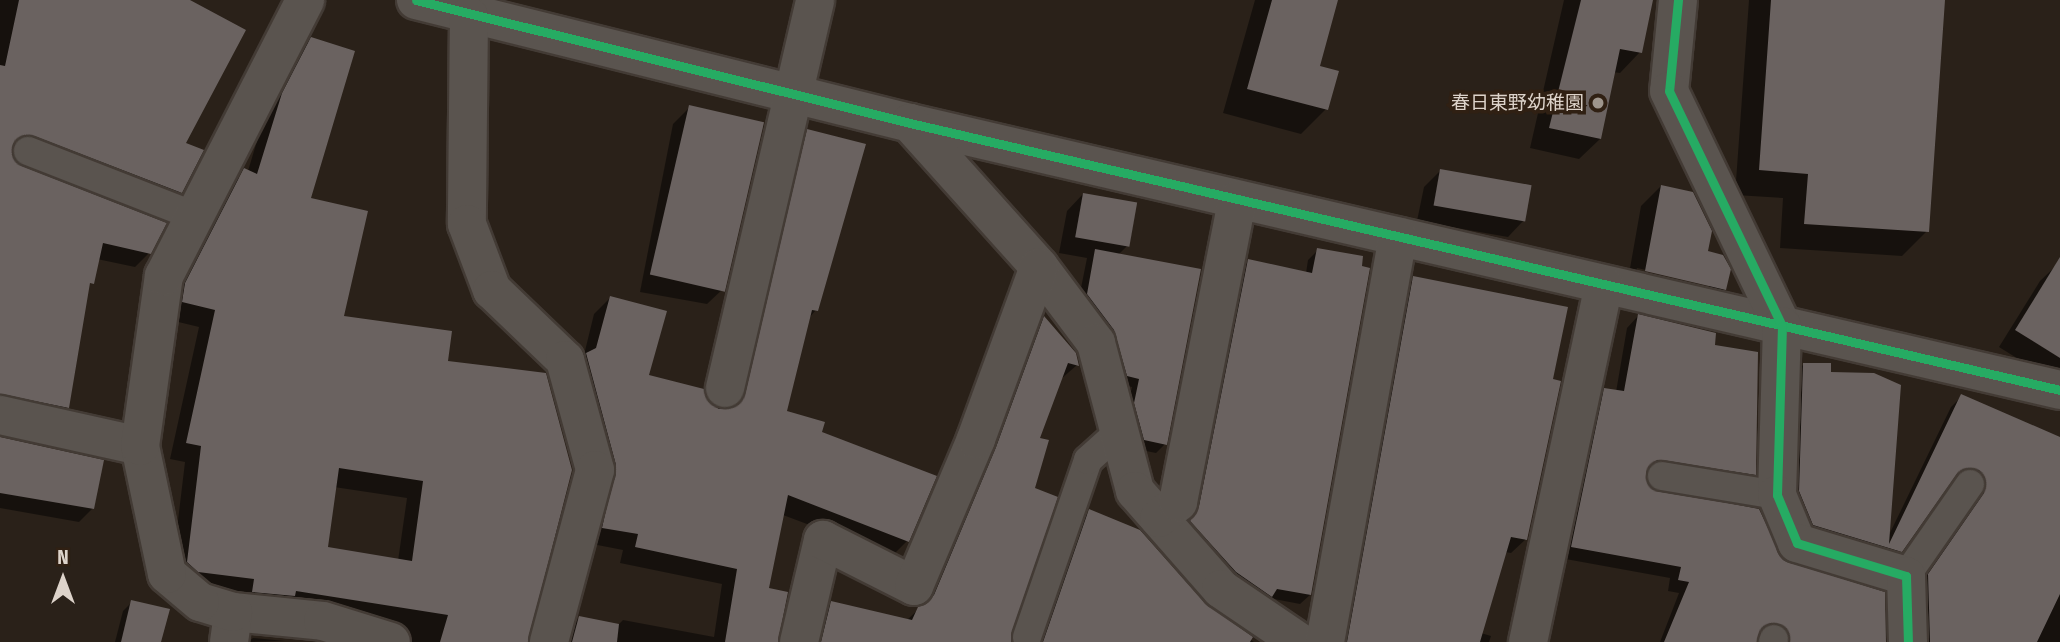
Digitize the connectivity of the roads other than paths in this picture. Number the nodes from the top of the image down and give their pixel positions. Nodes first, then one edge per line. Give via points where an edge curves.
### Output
1 (305, 0) edge
2 (416, 0) edge
3 (815, 0) edge
4 (1678, 0) edge
5 (463, 8) edge
6 (793, 95) junction
7 (910, 124) junction
8 (28, 151) dead end
9 (1237, 200) junction
10 (195, 216) junction
11 (1398, 237) junction
12 (1039, 267) junction
13 (1604, 285) junction
14 (1782, 326) junction
15 (725, 388) dead end
16 (2060, 390) edge
17 (0, 415) edge
18 (1119, 432) junction
19 (140, 446) junction
20 (1662, 476) dead end
21 (1970, 484) dead end
22 (1777, 495) junction
23 (1159, 518) junction
24 (1906, 576) junction
25 (231, 627) edge
26 (1027, 637) dead end
27 (1287, 638) edge
28 (391, 642) edge
29 (549, 642) edge
30 (799, 642) edge
31 (1325, 642) edge
32 (1528, 642) edge
33 (1908, 642) edge

1 - 10 street
2 - 5 street
3 - 6 street
4 - 14 street via 1669,91
5 - 6 street
5 - 29 street via 467,224 492,290 565,360 595,470
6 - 7 street
6 - 15 street
7 - 9 street
7 - 12 street
8 - 10 lane
9 - 11 street
9 - 23 street via 1178,502
10 - 19 street via 164,276
11 - 13 street
11 - 31 street
12 - 18 street via 1096,343
12 - 30 street via 976,439 914,586 823,540
13 - 14 street
13 - 32 street
14 - 16 street
14 - 22 street
17 - 19 street
18 - 23 street via 1135,491
18 - 26 lane via 1088,460
19 - 25 street via 167,574
20 - 22 lane
21 - 24 lane
22 - 24 street via 1797,543
23 - 27 street via 1221,589
24 - 33 street
25 - 28 street via 323,621

